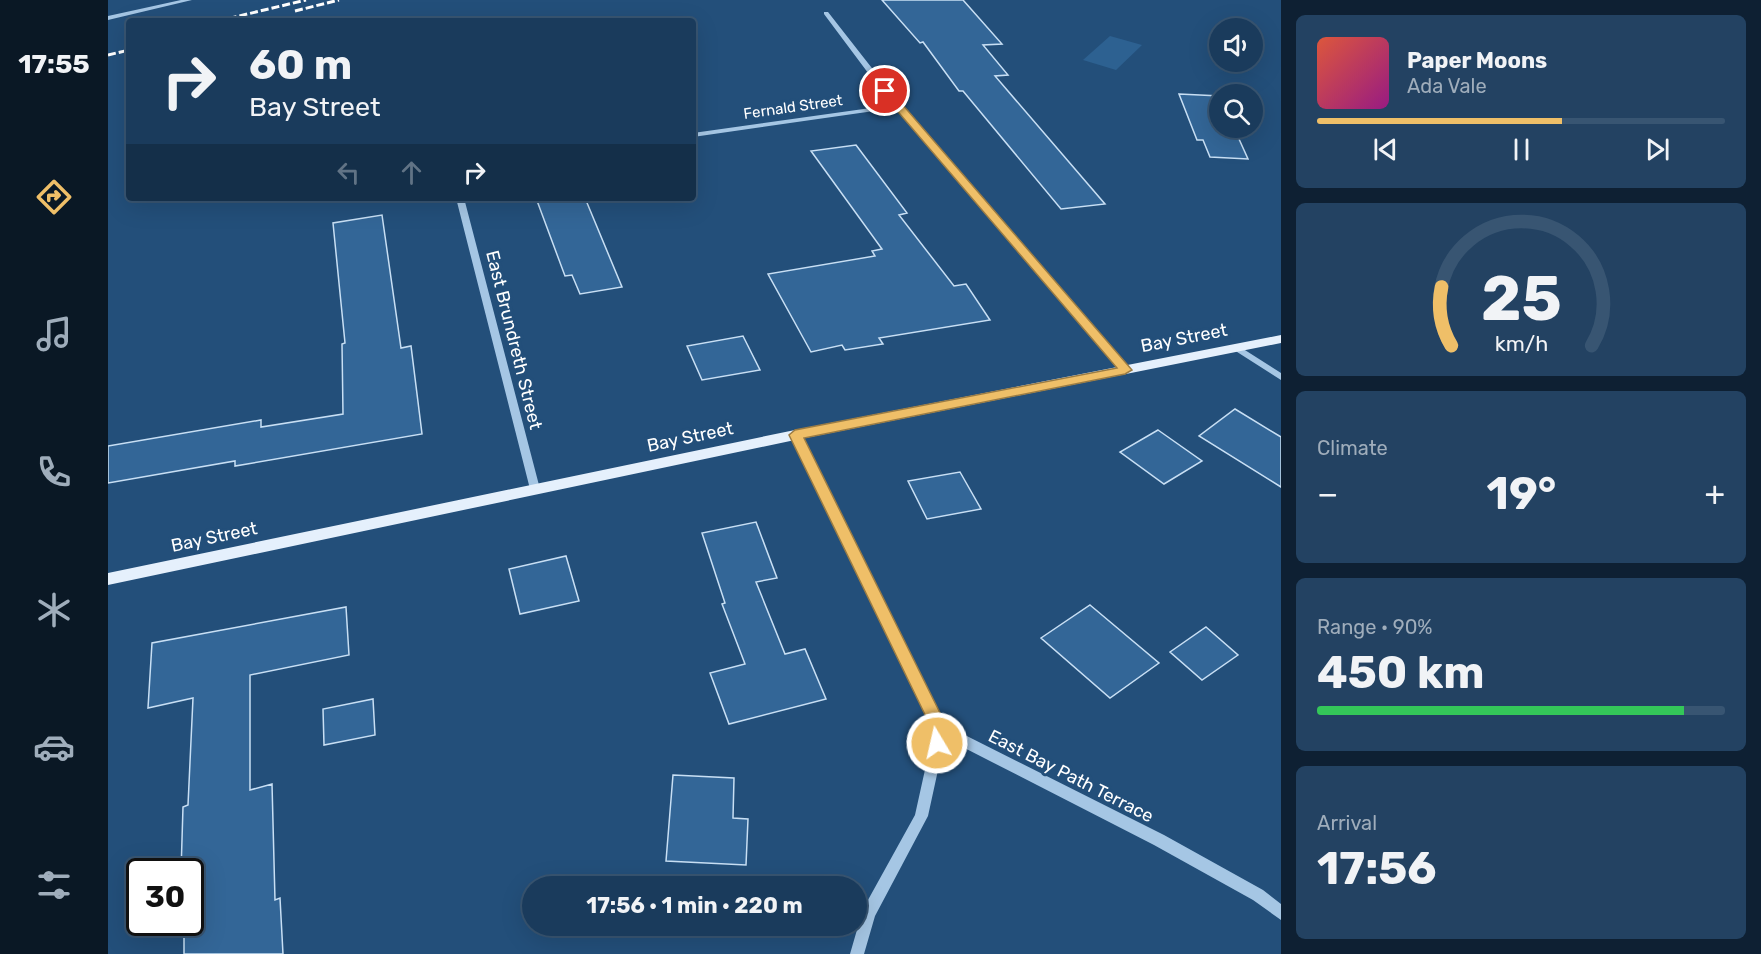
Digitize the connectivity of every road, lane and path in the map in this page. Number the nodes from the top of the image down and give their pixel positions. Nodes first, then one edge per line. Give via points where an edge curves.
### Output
1 (189, 0) edge
2 (826, 13) dead end
3 (108, 18) edge
4 (897, 106) junction
5 (696, 135) edge
6 (461, 201) edge
7 (1281, 339) edge
8 (1237, 348) junction
9 (1125, 370) junction
10 (1281, 377) edge
11 (795, 435) junction
12 (535, 489) junction
13 (108, 579) edge
14 (940, 729) junction
15 (1281, 914) edge
16 (857, 954) edge

1 - 3 street
2 - 4 street
4 - 5 street, Fernald Street
4 - 9 street
6 - 12 street, East Brundreth Street
7 - 8 main road, Bay Street
8 - 9 main road, Bay Street
8 - 10 street
9 - 11 main road, Bay Street
11 - 12 main road, Bay Street
11 - 14 street
12 - 13 main road, Bay Street
14 - 15 street, East Bay Path Terrace via 1159,840 1258,895
14 - 16 street via 921,816 868,914

